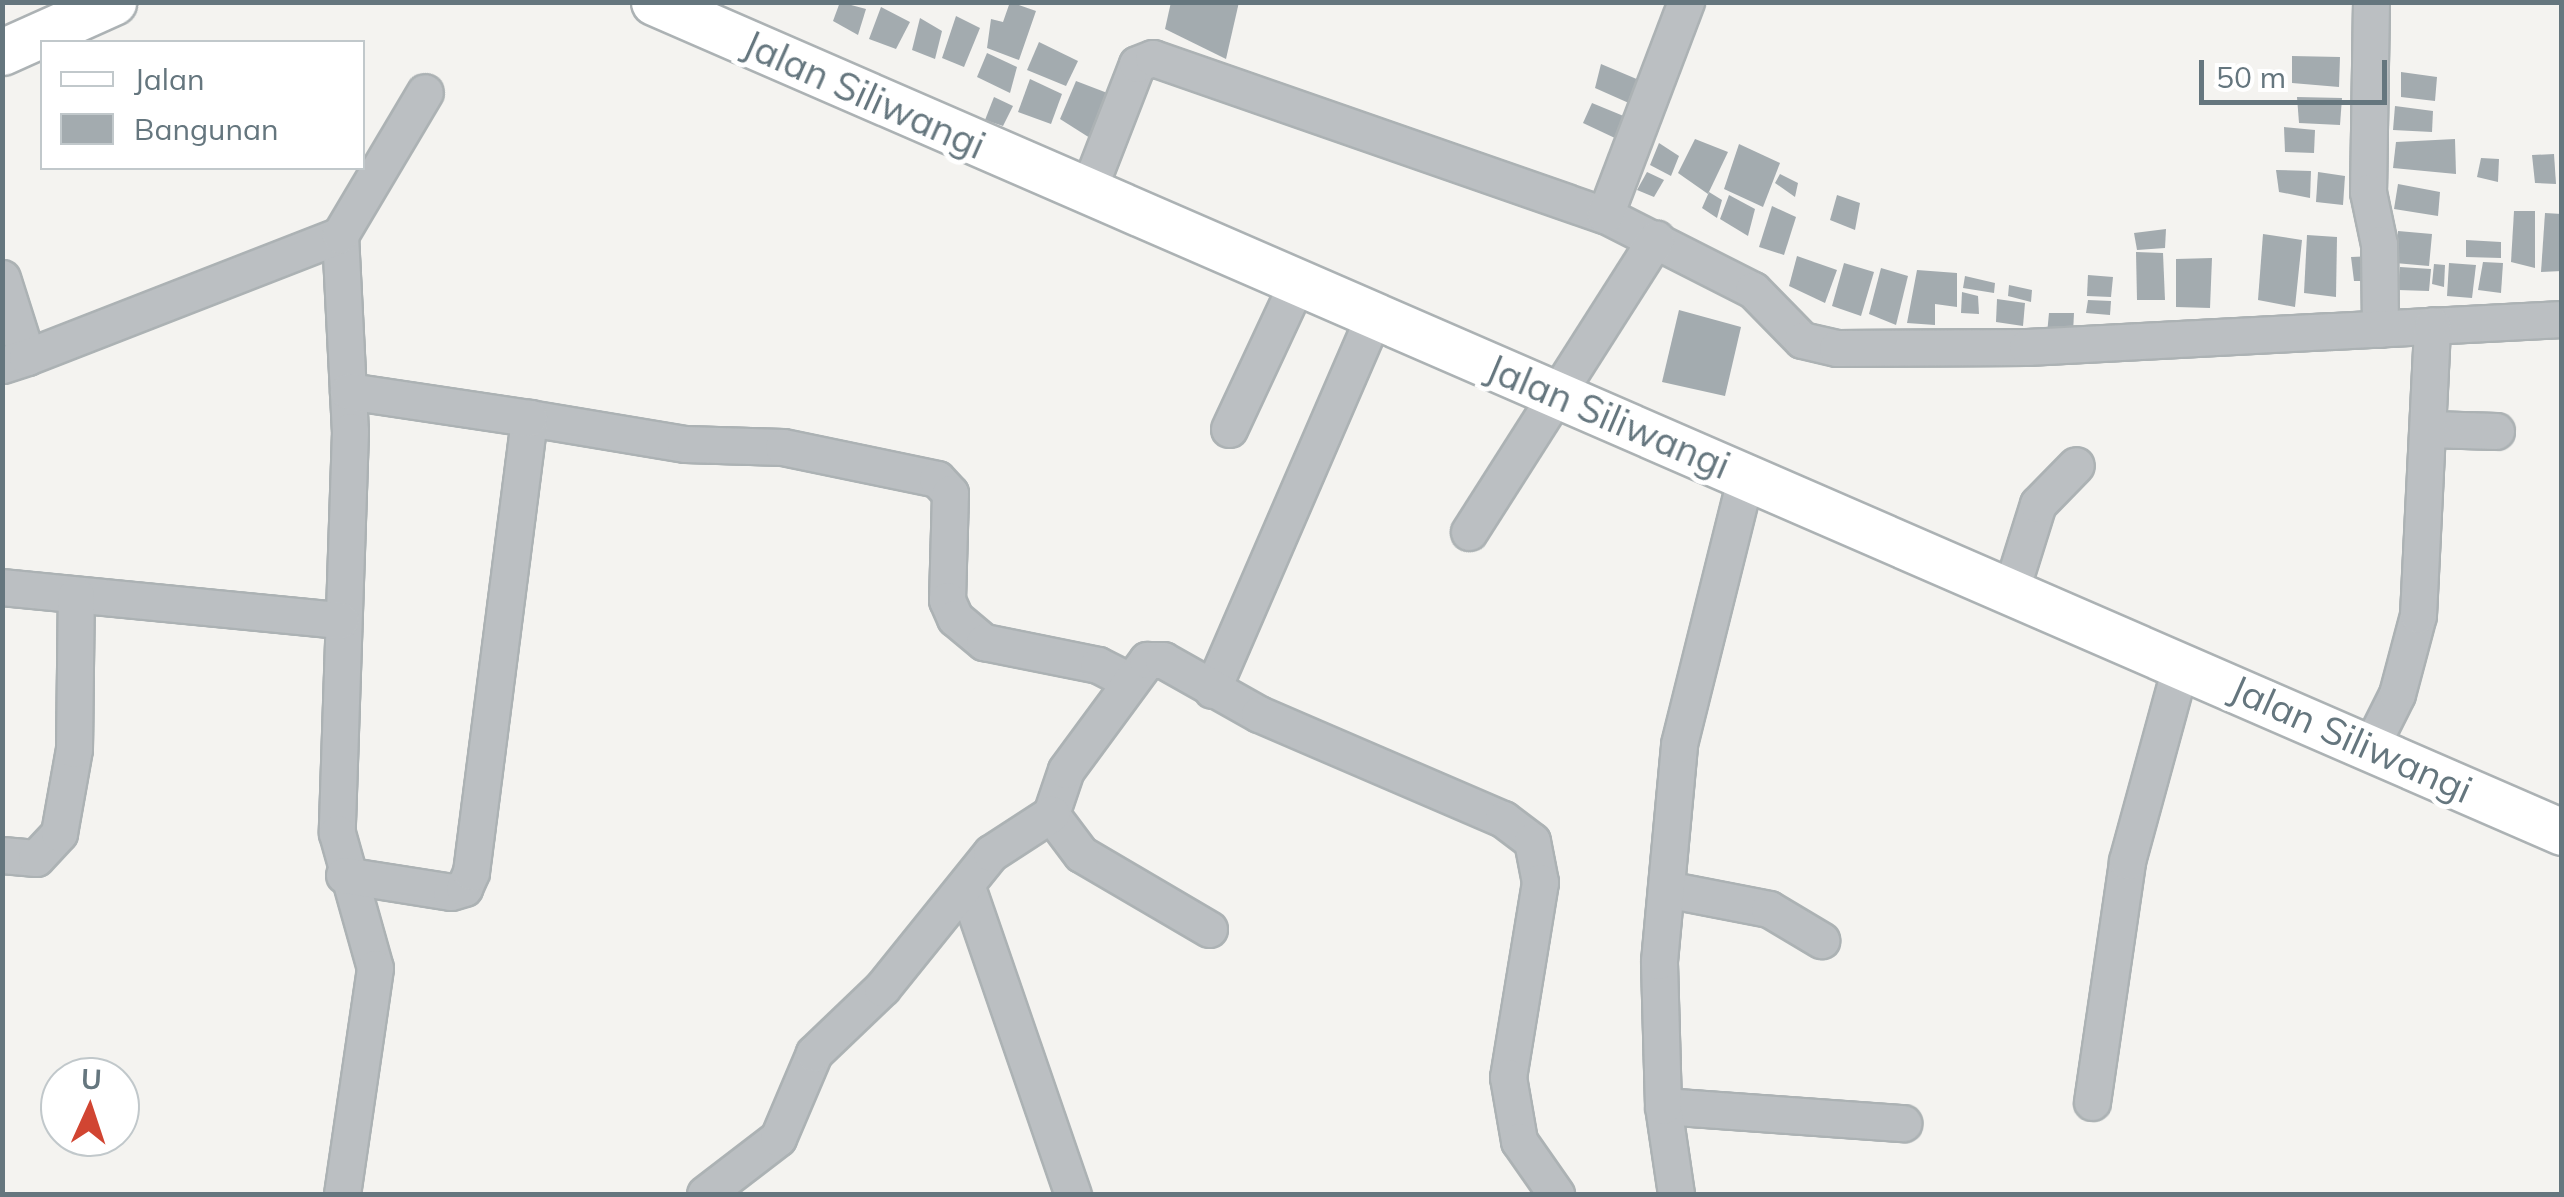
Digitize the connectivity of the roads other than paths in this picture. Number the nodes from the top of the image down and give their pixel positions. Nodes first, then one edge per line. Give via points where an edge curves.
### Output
1 (654, 2) edge
2 (1686, 2) edge
3 (2371, 2) edge
4 (86, 8) edge
5 (2, 52) edge
6 (425, 92) dead end
7 (1087, 193) junction
8 (1605, 215) junction
9 (340, 235) junction
10 (1656, 238) junction
11 (2, 278) edge
12 (1297, 283) junction
13 (1374, 315) junction
14 (2562, 318) edge
15 (2432, 325) junction
16 (2380, 328) junction
17 (15, 361) edge
18 (348, 391) junction
19 (1554, 394) junction
20 (529, 418) junction
21 (2429, 429) junction
22 (1228, 430) dead end
23 (2496, 431) dead end
24 (2076, 465) dead end
25 (1746, 476) junction
26 (1469, 532) dead end
27 (2, 587) edge
28 (2011, 590) junction
29 (76, 595) junction
30 (340, 620) junction
31 (2181, 663) junction
32 (1129, 680) junction
33 (1212, 690) junction
34 (2370, 748) junction
35 (1050, 814) junction
36 (2561, 829) edge
37 (2, 855) edge
38 (344, 876) junction
39 (967, 888) junction
40 (1666, 889) junction
41 (1210, 929) dead end
42 (1821, 940) dead end
43 (2092, 1102) dead end
44 (1663, 1106) junction
45 (1903, 1124) dead end
46 (342, 1194) edge
47 (706, 1194) edge
48 (1073, 1194) edge
49 (1556, 1194) edge
50 (1676, 1194) edge

1 - 7 main road, Jalan Siliwangi
2 - 8 street
3 - 16 street via 2368,192 2380,244
4 - 5 main road
6 - 9 street
7 - 8 street via 1137,64 1153,58
7 - 12 main road, Jalan Siliwangi
8 - 10 street
9 - 17 street
9 - 18 street
10 - 16 street via 1753,290 1802,340 1837,348 2026,347
10 - 19 street
11 - 17 street
12 - 13 main road, Jalan Siliwangi
12 - 22 street
13 - 19 main road, Jalan Siliwangi
13 - 33 street
14 - 15 street
15 - 16 street
15 - 21 street
18 - 20 street
18 - 30 street
19 - 25 main road, Jalan Siliwangi
19 - 26 street
20 - 32 street via 685,444 783,447 937,478 950,494 946,600 955,618 984,642 1098,665
20 - 38 street via 471,872 464,888 451,892
21 - 23 street
21 - 34 street via 2418,616 2397,694
24 - 28 street via 2038,504
25 - 28 main road, Jalan Siliwangi
25 - 40 street via 1690,687
27 - 29 street
28 - 31 main road, Jalan Siliwangi
29 - 30 street
29 - 37 street via 74,749 60,833 36,858
30 - 38 street
31 - 34 main road, Jalan Siliwangi
31 - 43 street via 2126,862
32 - 33 street via 1147,660 1163,660
32 - 35 street via 1066,770
33 - 49 street via 1503,819 1532,840 1540,882 1508,1077 1519,1141
34 - 36 main road, Jalan Siliwangi
35 - 39 street via 991,853
35 - 41 street via 1081,854
38 - 46 street via 372,937 375,968
39 - 47 street via 882,988 814,1053 778,1138
39 - 48 street via 1016,1010
40 - 42 street via 1769,909
40 - 44 street
44 - 45 street
44 - 50 street

